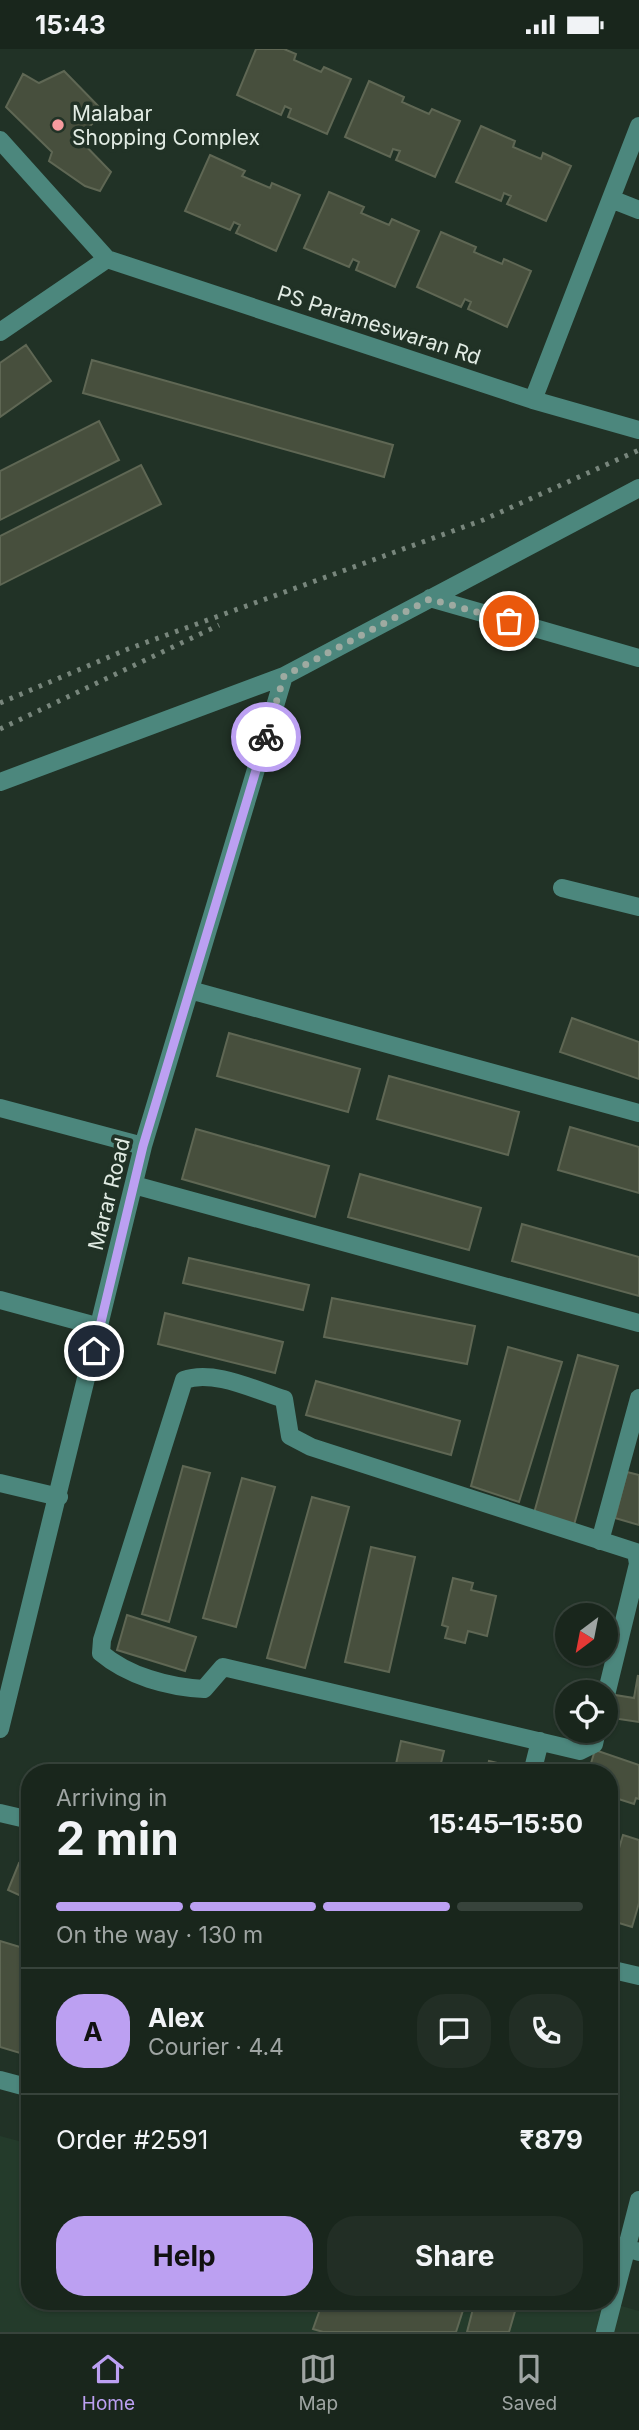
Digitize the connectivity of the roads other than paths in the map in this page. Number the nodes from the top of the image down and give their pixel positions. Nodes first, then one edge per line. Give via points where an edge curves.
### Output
1 (639, 126) edge
2 (0, 140) edge
3 (611, 199) junction
4 (639, 210) edge
5 (107, 259) junction
6 (0, 332) edge
7 (533, 400) junction
8 (639, 431) edge
9 (639, 488) edge
10 (430, 599) junction
11 (639, 658) edge
12 (284, 676) junction
13 (0, 782) edge
14 (562, 888) dead end
15 (639, 907) edge
16 (190, 990) junction
17 (0, 1108) edge
18 (639, 1113) edge
19 (143, 1146) junction
20 (134, 1185) junction
21 (0, 1300) edge
22 (639, 1323) edge
23 (100, 1327) junction
24 (639, 1398) edge
25 (0, 1483) edge
26 (59, 1497) junction
27 (600, 1541) junction
28 (610, 1680) edge
29 (0, 1729) edge
30 (540, 1741) junction
31 (594, 1743) edge
32 (534, 1764) edge
33 (0, 1813) edge
34 (21, 1818) edge
35 (618, 1971) edge
36 (639, 1976) edge
37 (0, 2080) edge
38 (21, 2086) edge
39 (639, 2200) edge
40 (625, 2248) edge
41 (618, 2277) edge
42 (610, 2310) edge
43 (605, 2332) edge

1 - 3 street
2 - 5 street
3 - 4 street
3 - 7 street
5 - 6 street
5 - 7 street, PS Parameswaran Rd
7 - 8 street, PS Parameswaran Rd
9 - 10 street
10 - 11 street
10 - 12 street
12 - 13 street
12 - 16 street, Marar Road
14 - 15 street
16 - 18 street
16 - 19 street, Marar Road
17 - 19 street
19 - 20 street, Marar Road
20 - 22 street
20 - 23 street, Marar Road
21 - 23 street
23 - 26 street, Marar Road
24 - 27 street
25 - 26 street
26 - 29 street, Marar Road
27 - 28 street via 636,1552 638,1564
27 - 30 street via 311,1447 290,1436 284,1399 224,1381 192,1377 184,1380 177,1395 102,1640 101,1653 117,1666 178,1688 204,1689 223,1667
30 - 31 street via 580,1751
30 - 32 street
33 - 34 street
35 - 36 street
37 - 38 street
39 - 40 street
40 - 41 street
42 - 43 street

